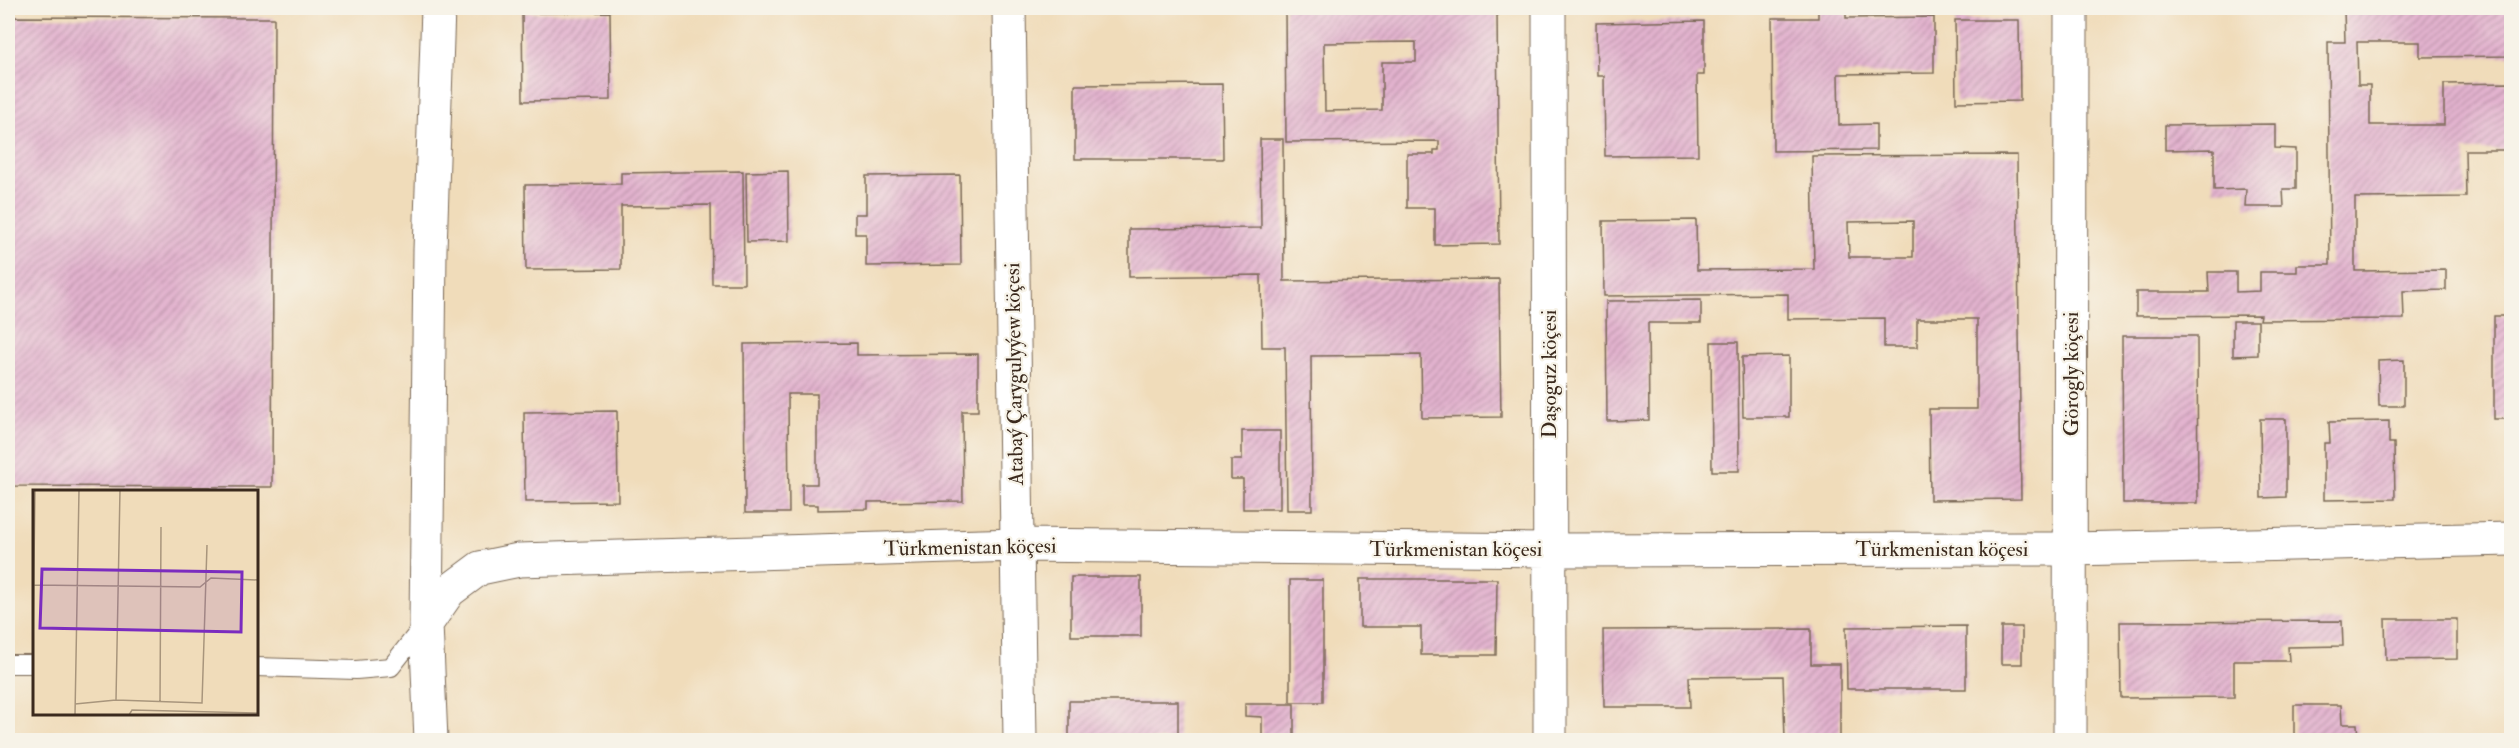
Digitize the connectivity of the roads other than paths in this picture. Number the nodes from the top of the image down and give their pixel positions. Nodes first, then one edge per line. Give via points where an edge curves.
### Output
1 (438, 8) edge
2 (1009, 8) edge
3 (1549, 8) edge
4 (2071, 8) edge
5 (2511, 539) edge
6 (1016, 545) junction
7 (2071, 549) junction
8 (1549, 550) junction
9 (426, 624) junction
10 (8, 663) edge
11 (33, 664) edge
12 (258, 667) edge
13 (431, 741) edge
14 (1020, 741) edge
15 (1550, 741) edge
16 (2070, 741) edge

1 - 9 street via 430,250
2 - 6 street, Atabaý Çarygulyýew köçesi
3 - 8 street, Daşoguz köçesi
4 - 7 street, Görogly köçesi
5 - 7 street, Türkmenistan köçesi
6 - 8 street, Türkmenistan köçesi
6 - 9 street, Türkmenistan köçesi via 519,560 480,568 449,591
6 - 14 street, Atabaý Çarygulyýew köçesi
7 - 8 street, Türkmenistan köçesi
7 - 16 street, Görogly köçesi
8 - 15 street, Daşoguz köçesi
9 - 12 lane via 391,667
9 - 13 street
10 - 11 lane

